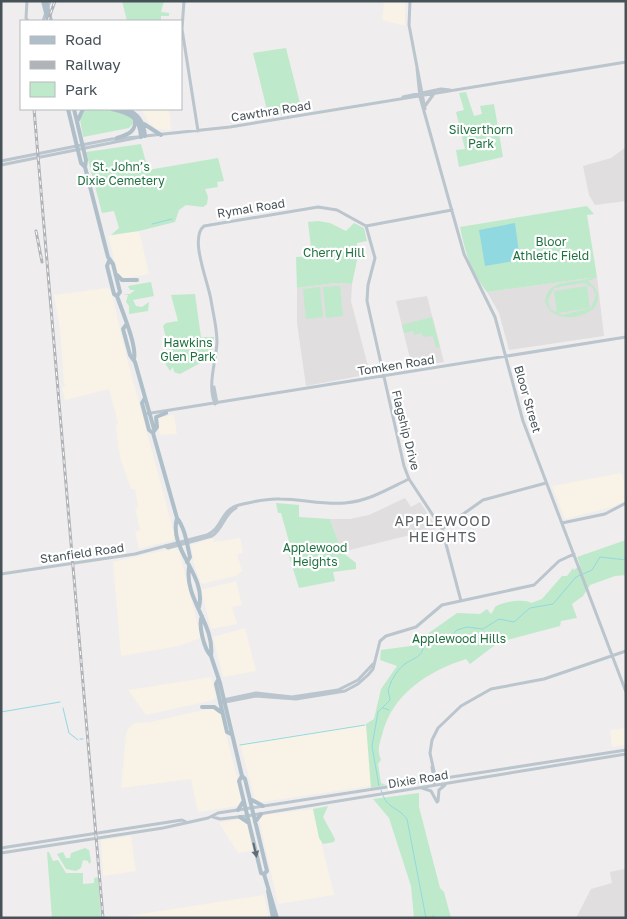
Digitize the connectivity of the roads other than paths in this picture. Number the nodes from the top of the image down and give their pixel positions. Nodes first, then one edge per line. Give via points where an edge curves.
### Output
1 (27, 1) edge
2 (184, 1) edge
3 (410, 1) edge
4 (46, 3) edge
5 (27, 20) edge
6 (43, 20) edge
7 (49, 20) edge
8 (626, 62) edge
9 (419, 83) junction
10 (433, 93) junction
11 (411, 94) junction
12 (421, 95) junction
13 (403, 98) junction
14 (425, 108) junction
15 (68, 110) edge
16 (74, 110) edge
17 (83, 110) edge
18 (115, 110) edge
19 (127, 110) edge
20 (135, 118) junction
21 (140, 121) junction
22 (198, 131) junction
23 (79, 132) junction
24 (161, 135) junction
25 (143, 137) junction
26 (118, 138) junction
27 (1, 161) edge
28 (1, 165) edge
29 (85, 167) junction
30 (452, 210) junction
31 (366, 226) junction
32 (109, 261) junction
33 (115, 271) junction
34 (137, 280) dead end
35 (117, 296) junction
36 (626, 337) edge
37 (506, 356) junction
38 (384, 377) junction
39 (216, 404) junction
40 (167, 412) junction
41 (148, 415) junction
42 (154, 431) junction
43 (409, 479) junction
44 (546, 483) junction
45 (626, 503) edge
46 (177, 518) junction
47 (562, 523) junction
48 (442, 529) junction
49 (186, 541) junction
50 (180, 543) junction
51 (574, 554) junction
52 (187, 562) junction
53 (1, 574) edge
54 (461, 601) junction
55 (626, 651) edge
56 (612, 655) junction
57 (626, 692) edge
58 (222, 701) junction
59 (202, 707) dead end
60 (224, 718) junction
61 (231, 734) junction
62 (626, 750) edge
63 (626, 754) edge
64 (242, 776) junction
65 (434, 780) junction
66 (449, 783) junction
67 (434, 785) junction
68 (420, 788) junction
69 (373, 792) junction
70 (250, 798) junction
71 (244, 800) junction
72 (263, 806) junction
73 (252, 808) junction
74 (246, 809) junction
75 (238, 810) junction
76 (261, 814) junction
77 (254, 815) junction
78 (213, 816) junction
79 (248, 816) junction
80 (240, 817) junction
81 (186, 822) junction
82 (255, 822) junction
83 (249, 823) junction
84 (44, 841) junction
85 (44, 846) junction
86 (1, 848) edge
87 (1, 853) edge
88 (264, 874) junction
89 (275, 918) edge

1 - 5 street
2 - 22 street via 182,29
3 - 9 street, Bloor Street via 409,25
4 - 6 street
4 - 7 main road
8 - 10 street, Cawthra Road
9 - 10 street
9 - 11 street
9 - 12 street, Bloor Street
10 - 12 street, Cawthra Road
10 - 14 street
11 - 12 street, Cawthra Road
11 - 13 street, Cawthra Road
12 - 13 street, Cawthra Road
12 - 14 street, Bloor Street
13 - 22 street, Cawthra Road
14 - 30 street, Bloor Street
15 - 29 main road via 80,163
16 - 23 main road
17 - 23 main road via 78,117
18 - 20 main road
19 - 21 main road via 136,114
20 - 25 main road
20 - 26 main road via 132,131
21 - 24 main road
21 - 25 main road
22 - 24 street, Cawthra Road
23 - 29 main road
24 - 25 street, Cawthra Road
25 - 26 street, Cawthra Road
25 - 28 street, Cawthra Road
26 - 27 street, Cawthra Road
29 - 32 main road
30 - 31 street
30 - 37 street, Bloor Street via 466,261 495,317
31 - 38 street, Flagship Drive via 375,258 367,301
31 - 39 street, Rymal Road via 337,210 318,207 215,222 201,228 197,241 210,292 216,336 212,378
32 - 33 main road
32 - 35 main road via 107,266
33 - 34 main road via 122,280
33 - 35 main road via 120,292
35 - 41 main road via 126,325 123,329 130,355 145,398 142,403
36 - 37 street, Tomken Road
37 - 38 street, Tomken Road
37 - 44 street, Bloor Street via 522,418
38 - 39 street, Tomken Road
38 - 43 street, Flagship Drive
39 - 40 street, Tomken Road
40 - 41 street, Tomken Road
40 - 42 main road via 157,417
41 - 42 main road via 149,430
42 - 46 main road
43 - 48 street, Flagship Drive
43 - 49 street, Stanfield Road via 369,498 346,503 274,499 241,505 230,512 214,534
44 - 47 street, Bloor Street
44 - 48 street via 482,501
45 - 47 street via 605,514
46 - 49 main road
46 - 50 main road via 175,525
47 - 51 street, Bloor Street
48 - 54 street, Flagship Drive
49 - 50 street, Stanfield Road
49 - 52 main road via 190,557
50 - 52 main road
50 - 53 street, Stanfield Road via 123,556
51 - 54 street via 559,561 534,584
51 - 56 street, Bloor Street
52 - 58 main road via 196,580 201,600 200,621
54 - 58 street via 438,607 414,628 386,636 380,641 374,664 358,680 338,690 292,697 256,693
55 - 56 street
56 - 57 street, Bloor Street
56 - 65 street via 544,679 496,687 456,710 435,732 430,746
58 - 60 main road
58 - 61 main road
59 - 60 main road via 216,707
60 - 61 main road via 227,732
61 - 64 main road
62 - 65 street, Dixie Road
63 - 66 street, Dixie Road
64 - 70 main road via 246,779
64 - 71 main road via 239,780
65 - 67 street
65 - 69 street, Dixie Road
66 - 67 street, Dixie Road
66 - 68 street via 439,790 438,802 431,791
67 - 68 street, Dixie Road
68 - 69 street, Dixie Road
69 - 72 street, Dixie Road
69 - 76 street, Dixie Road
70 - 72 main road
70 - 73 main road
71 - 74 main road
71 - 75 main road
72 - 73 street, Dixie Road
73 - 74 street, Dixie Road
73 - 77 main road
74 - 75 street, Dixie Road
74 - 79 main road
75 - 78 street, Dixie Road
76 - 77 street, Dixie Road
76 - 82 main road
77 - 79 street, Dixie Road
77 - 82 main road
78 - 80 street, Dixie Road via 220,819
78 - 81 street, Dixie Road
79 - 80 street, Dixie Road
79 - 83 main road
80 - 83 main road
81 - 84 street, Dixie Road via 182,820
81 - 85 street, Dixie Road
82 - 88 main road via 267,871
83 -> 88 main road
84 - 85 street
84 - 86 street, Dixie Road
85 - 87 street, Dixie Road
88 - 89 main road

